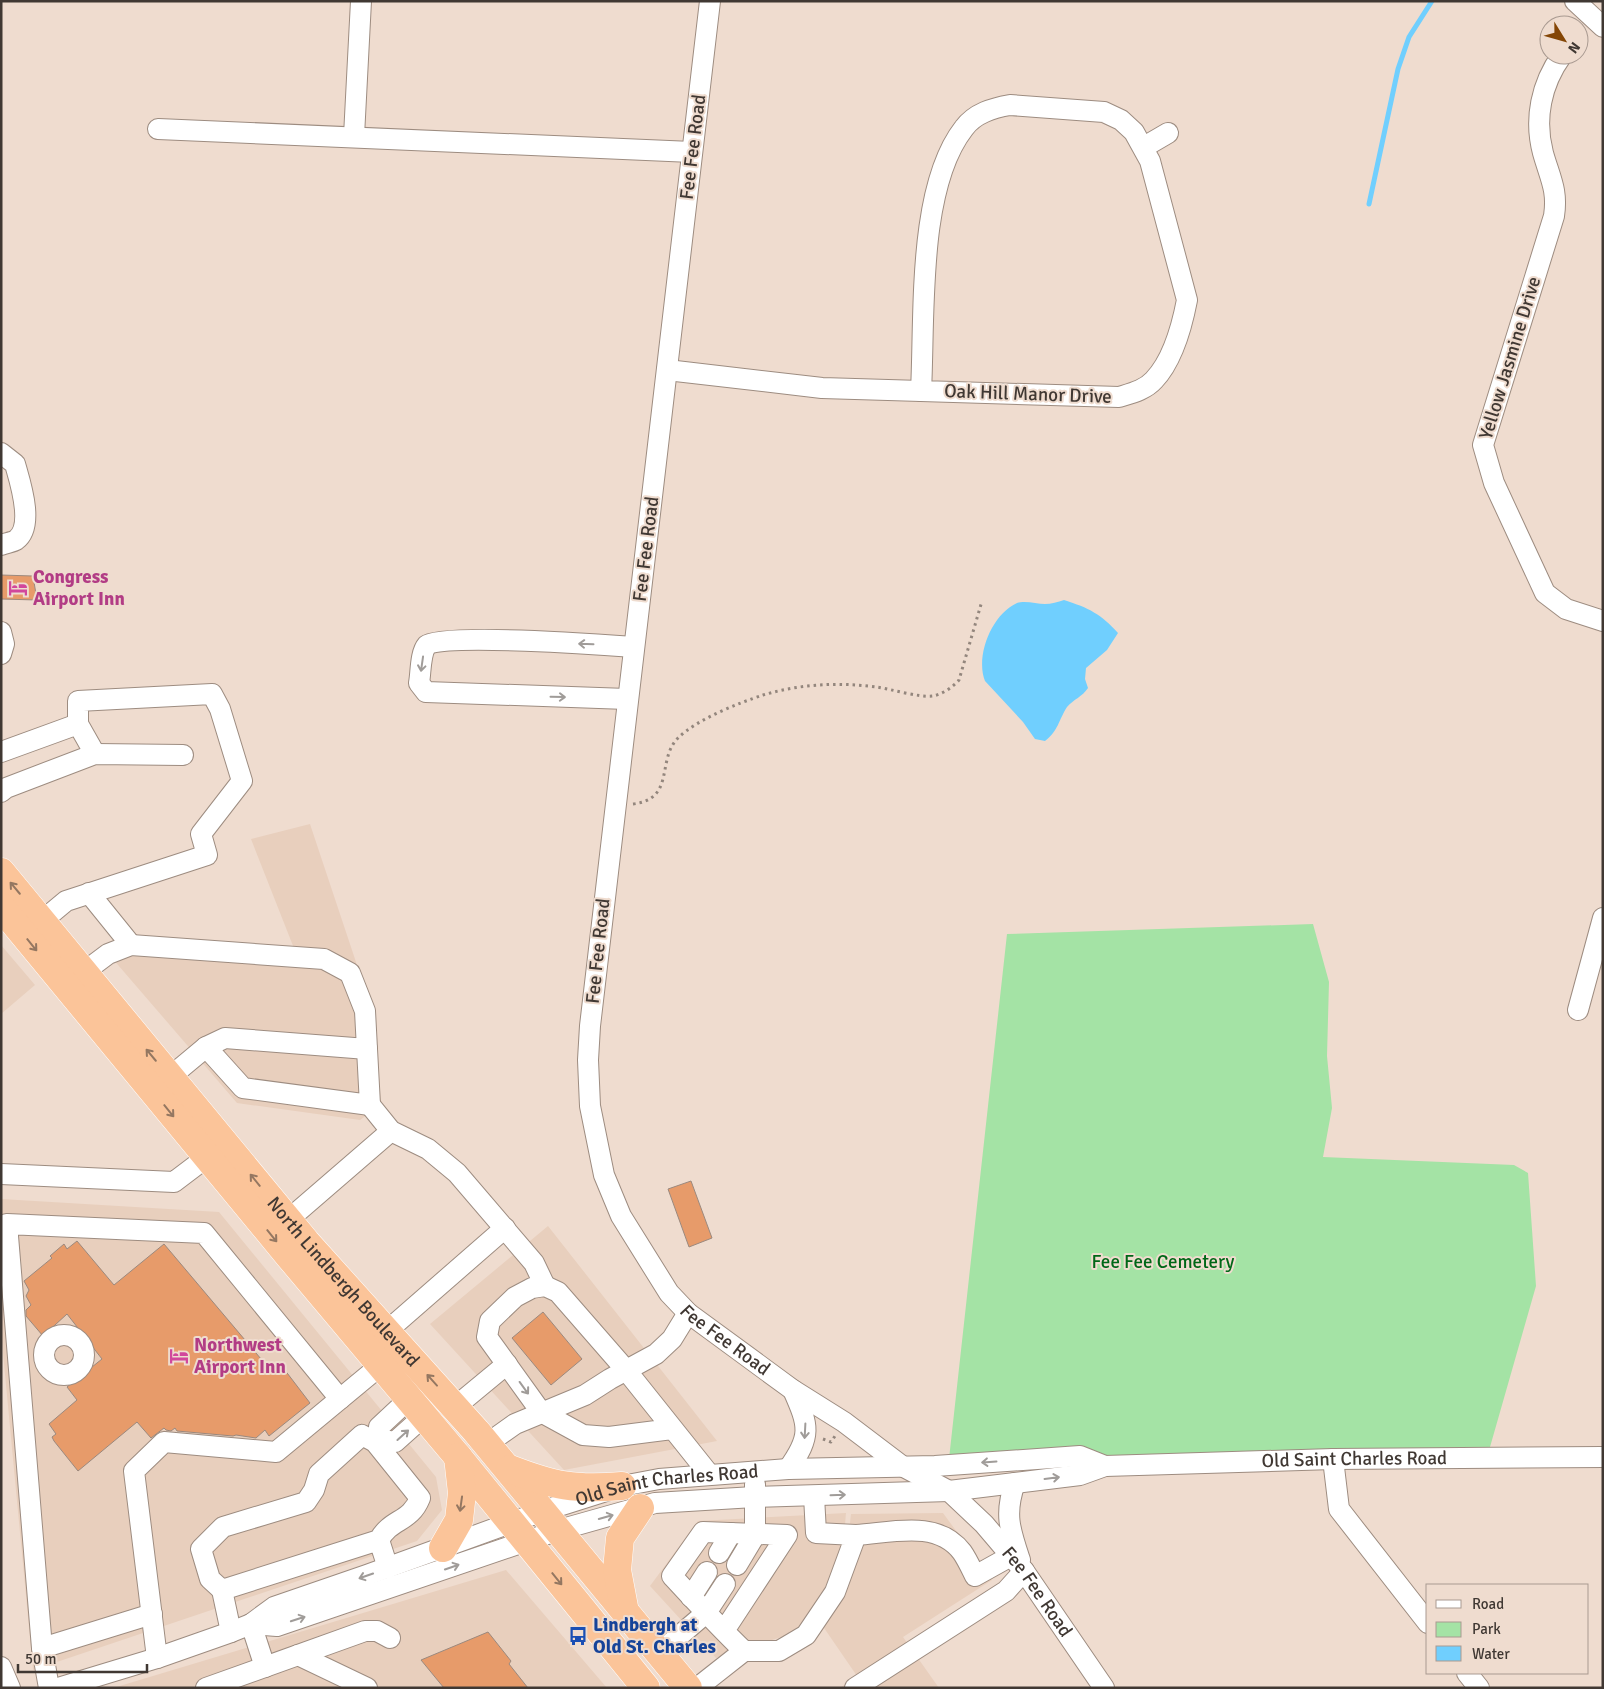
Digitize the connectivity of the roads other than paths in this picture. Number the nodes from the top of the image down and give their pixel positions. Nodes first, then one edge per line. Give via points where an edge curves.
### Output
1 (361, 1) edge
2 (710, 1) edge
3 (1575, 1) edge
4 (1591, 25) edge
5 (1557, 65) edge
6 (158, 129) dead end
7 (1168, 133) dead end
8 (354, 136) junction
9 (1144, 147) junction
10 (692, 152) junction
11 (667, 370) junction
12 (921, 391) junction
13 (1, 454) edge
14 (1, 545) edge
15 (1603, 621) edge
16 (1, 632) edge
17 (634, 647) junction
18 (1, 654) edge
19 (627, 699) junction
20 (78, 724) junction
21 (1, 752) edge
22 (95, 754) junction
23 (183, 755) dead end
24 (1, 792) edge
25 (1, 872) edge
26 (89, 893) junction
27 (1603, 918) edge
28 (5, 920) edge
29 (42, 921) junction
30 (131, 945) junction
31 (84, 972) junction
32 (1578, 1010) dead end
33 (206, 1047) junction
34 (368, 1049) junction
35 (170, 1077) junction
36 (370, 1105) junction
37 (392, 1131) junction
38 (207, 1157) junction
39 (1, 1174) edge
40 (288, 1220) junction
41 (505, 1228) junction
42 (545, 1286) junction
43 (688, 1313) junction
44 (387, 1331) junction
45 (501, 1356) junction
46 (44, 1357) dead end
47 (18, 1359) junction
48 (381, 1365) junction
49 (626, 1370) junction
50 (793, 1390) junction
51 (340, 1399) junction
52 (455, 1407) junction
53 (417, 1408) junction
54 (541, 1412) junction
55 (672, 1429) junction
56 (377, 1440) junction
57 (487, 1444) junction
58 (458, 1457) junction
59 (1603, 1458) edge
60 (1333, 1459) junction
61 (902, 1466) junction
62 (1105, 1466) junction
63 (507, 1468) junction
64 (788, 1469) junction
65 (755, 1472) junction
66 (708, 1474) junction
67 (1014, 1483) junction
68 (622, 1486) junction
69 (949, 1491) junction
70 (814, 1496) junction
71 (754, 1497) junction
72 (640, 1508) junction
73 (551, 1521) junction
74 (518, 1532) junction
75 (731, 1533) junction
76 (816, 1533) junction
77 (755, 1534) junction
78 (786, 1535) junction
79 (856, 1535) junction
80 (378, 1540) junction
81 (443, 1548) junction
82 (719, 1553) dead end
83 (1018, 1564) junction
84 (737, 1565) dead end
85 (388, 1568) junction
86 (707, 1572) dead end
87 (725, 1584) dead end
88 (222, 1590) junction
89 (691, 1597) junction
90 (625, 1611) junction
91 (706, 1613) junction
92 (152, 1614) junction
93 (1426, 1620) edge
94 (251, 1624) junction
95 (724, 1631) junction
96 (231, 1632) junction
97 (390, 1638) dead end
98 (42, 1648) junction
99 (744, 1651) junction
100 (659, 1653) junction
101 (298, 1655) junction
102 (157, 1658) junction
103 (1, 1667) edge
104 (265, 1667) junction
105 (1468, 1674) edge
106 (10, 1688) edge
107 (49, 1688) edge
108 (58, 1688) edge
109 (206, 1688) edge
110 (367, 1688) edge
111 (646, 1688) edge
112 (688, 1688) edge
113 (697, 1688) edge
114 (855, 1688) edge
115 (1104, 1688) edge
116 (1479, 1688) edge

1 - 8 street
2 - 10 street, Fee Fee Road
3 - 4 street
5 - 15 street, Yellow Jasmine Drive via 1541,100 1537,122 1556,198 1554,216 1483,445 1494,483 1545,592 1566,609
6 - 8 street
7 - 9 street
8 - 10 street
9 - 12 street, Oak Hill Manor Drive via 1121,120 1104,112 1010,106 992,108 964,127 944,165 928,224
9 - 12 street, Oak Hill Manor Drive via 1187,300 1169,356 1154,380 1138,392 1119,397
10 - 11 street, Fee Fee Road
11 - 12 street, Oak Hill Manor Drive via 822,388
11 - 17 street, Fee Fee Road
13 - 14 street via 14,464 25,515 24,528 17,540
16 - 18 street via 4,644
17 - 19 street, Fee Fee Road
17 -> 19 street via 470,640 435,642 424,650 419,683 426,692
19 - 43 street, Fee Fee Road via 590,1026 590,1106 599,1156 621,1216 669,1293
20 - 21 street
20 - 22 street
20 - 26 street via 78,701 212,694 242,781 201,834 207,855
22 - 23 street
22 - 24 street
29 -> 25 highway, North Lindbergh Boulevard
26 - 29 street via 66,901
26 - 30 street
27 - 32 street
28 -> 38 highway, North Lindbergh Boulevard
29 - 31 highway, North Lindbergh Boulevard
30 - 31 street via 108,954
30 - 34 street via 324,959 350,972 365,1010
35 -> 31 highway, North Lindbergh Boulevard
33 - 34 street via 225,1038
33 - 35 street
33 - 36 street via 243,1088
34 - 36 street
40 -> 35 highway, North Lindbergh Boulevard
36 - 37 street
37 - 40 street
37 - 41 street via 428,1149 457,1173
38 - 39 street via 174,1182
38 -> 48 highway, North Lindbergh Boulevard
40 - 44 highway, North Lindbergh Boulevard
41 - 42 street via 534,1263
41 - 44 street
42 - 45 street via 532,1288 515,1297 490,1321 487,1337
42 - 49 street via 558,1292
43 - 49 street via 672,1339 656,1354
43 - 50 street, Fee Fee Road
52 -> 44 highway, North Lindbergh Boulevard
45 - 52 street
45 -> 54 street
46 - 47 street
47 - 51 street via 6,1224 204,1233
47 - 98 street
48 - 51 street
48 - 53 highway, North Lindbergh Boulevard
49 - 54 street via 585,1395
49 - 55 street
50 - 61 street, Fee Fee Road via 844,1422
50 -> 64 street via 806,1418 806,1427 802,1448
51 - 92 street via 276,1452 164,1442 134,1471
52 - 57 highway, North Lindbergh Boulevard
53 - 56 street via 395,1442
53 - 58 highway, North Lindbergh Boulevard
54 - 55 street via 583,1435 609,1437
54 - 57 street via 515,1424
55 - 66 street
56 - 80 street via 420,1498 415,1511 384,1530
56 - 88 street via 362,1435 319,1474 306,1502 223,1527 201,1549 210,1579
57 - 63 highway, North Lindbergh Boulevard
58 - 74 highway, North Lindbergh Boulevard
58 -> 81 highway via 462,1492 459,1520
59 - 60 street, Old Saint Charles Road
60 - 62 street, Old Saint Charles Road
60 - 93 street via 1339,1509
62 -> 61 street, Old Saint Charles Road via 1080,1456
61 - 64 street, Old Saint Charles Road
61 - 69 street, Fee Fee Road
67 -> 62 street, Old Saint Charles Road via 1080,1475
63 - 68 highway via 563,1487
63 - 73 highway, North Lindbergh Boulevard
64 - 65 street, Old Saint Charles Road
65 - 66 street, Old Saint Charles Road
65 - 71 street
66 - 68 street, Old Saint Charles Road
67 - 69 street, Old Saint Charles Road
67 - 83 street via 1008,1503
68 - 73 street, Old Saint Charles Road
70 -> 69 street, Old Saint Charles Road
69 - 83 street, Fee Fee Road via 984,1524
70 - 71 street, Old Saint Charles Road
70 - 76 street
71 - 72 street, Old Saint Charles Road via 655,1503
71 - 77 street
73 -> 72 street, Old Saint Charles Road
72 - 90 highway via 620,1538 617,1570
73 - 74 street, Old Saint Charles Road
73 - 90 highway, North Lindbergh Boulevard
74 - 81 street, Old Saint Charles Road
94 -> 74 street, Old Saint Charles Road via 277,1626
74 -> 111 highway, North Lindbergh Boulevard
75 - 77 street
75 - 82 street
75 - 89 street via 703,1532 672,1576
76 - 78 street
76 - 79 street
77 - 78 street
77 - 84 street
78 - 95 street
79 - 83 street via 918,1529 935,1532 961,1551 975,1576
79 - 99 street via 835,1592 806,1634 779,1651
80 - 85 street
80 - 88 street
81 - 85 street, Old Saint Charles Road
83 - 114 street via 1006,1591
83 - 115 street, Fee Fee Road
85 -> 94 street, Old Saint Charles Road via 274,1607
86 - 89 street
87 - 91 street
88 - 96 street
89 - 91 street
90 - 100 highway, North Lindbergh Boulevard
91 - 95 street
91 - 100 street
92 - 98 street
92 - 102 street
94 - 96 street, Old Saint Charles Road
94 - 104 street
95 - 99 street
96 - 102 street, Old Saint Charles Road
97 - 101 street via 377,1630 365,1631
98 - 107 street
99 - 113 street
100 - 112 highway, North Lindbergh Boulevard
101 - 104 street
101 - 110 street
102 - 108 street, Old Saint Charles Road
103 - 106 street
104 - 109 street
105 - 116 street

